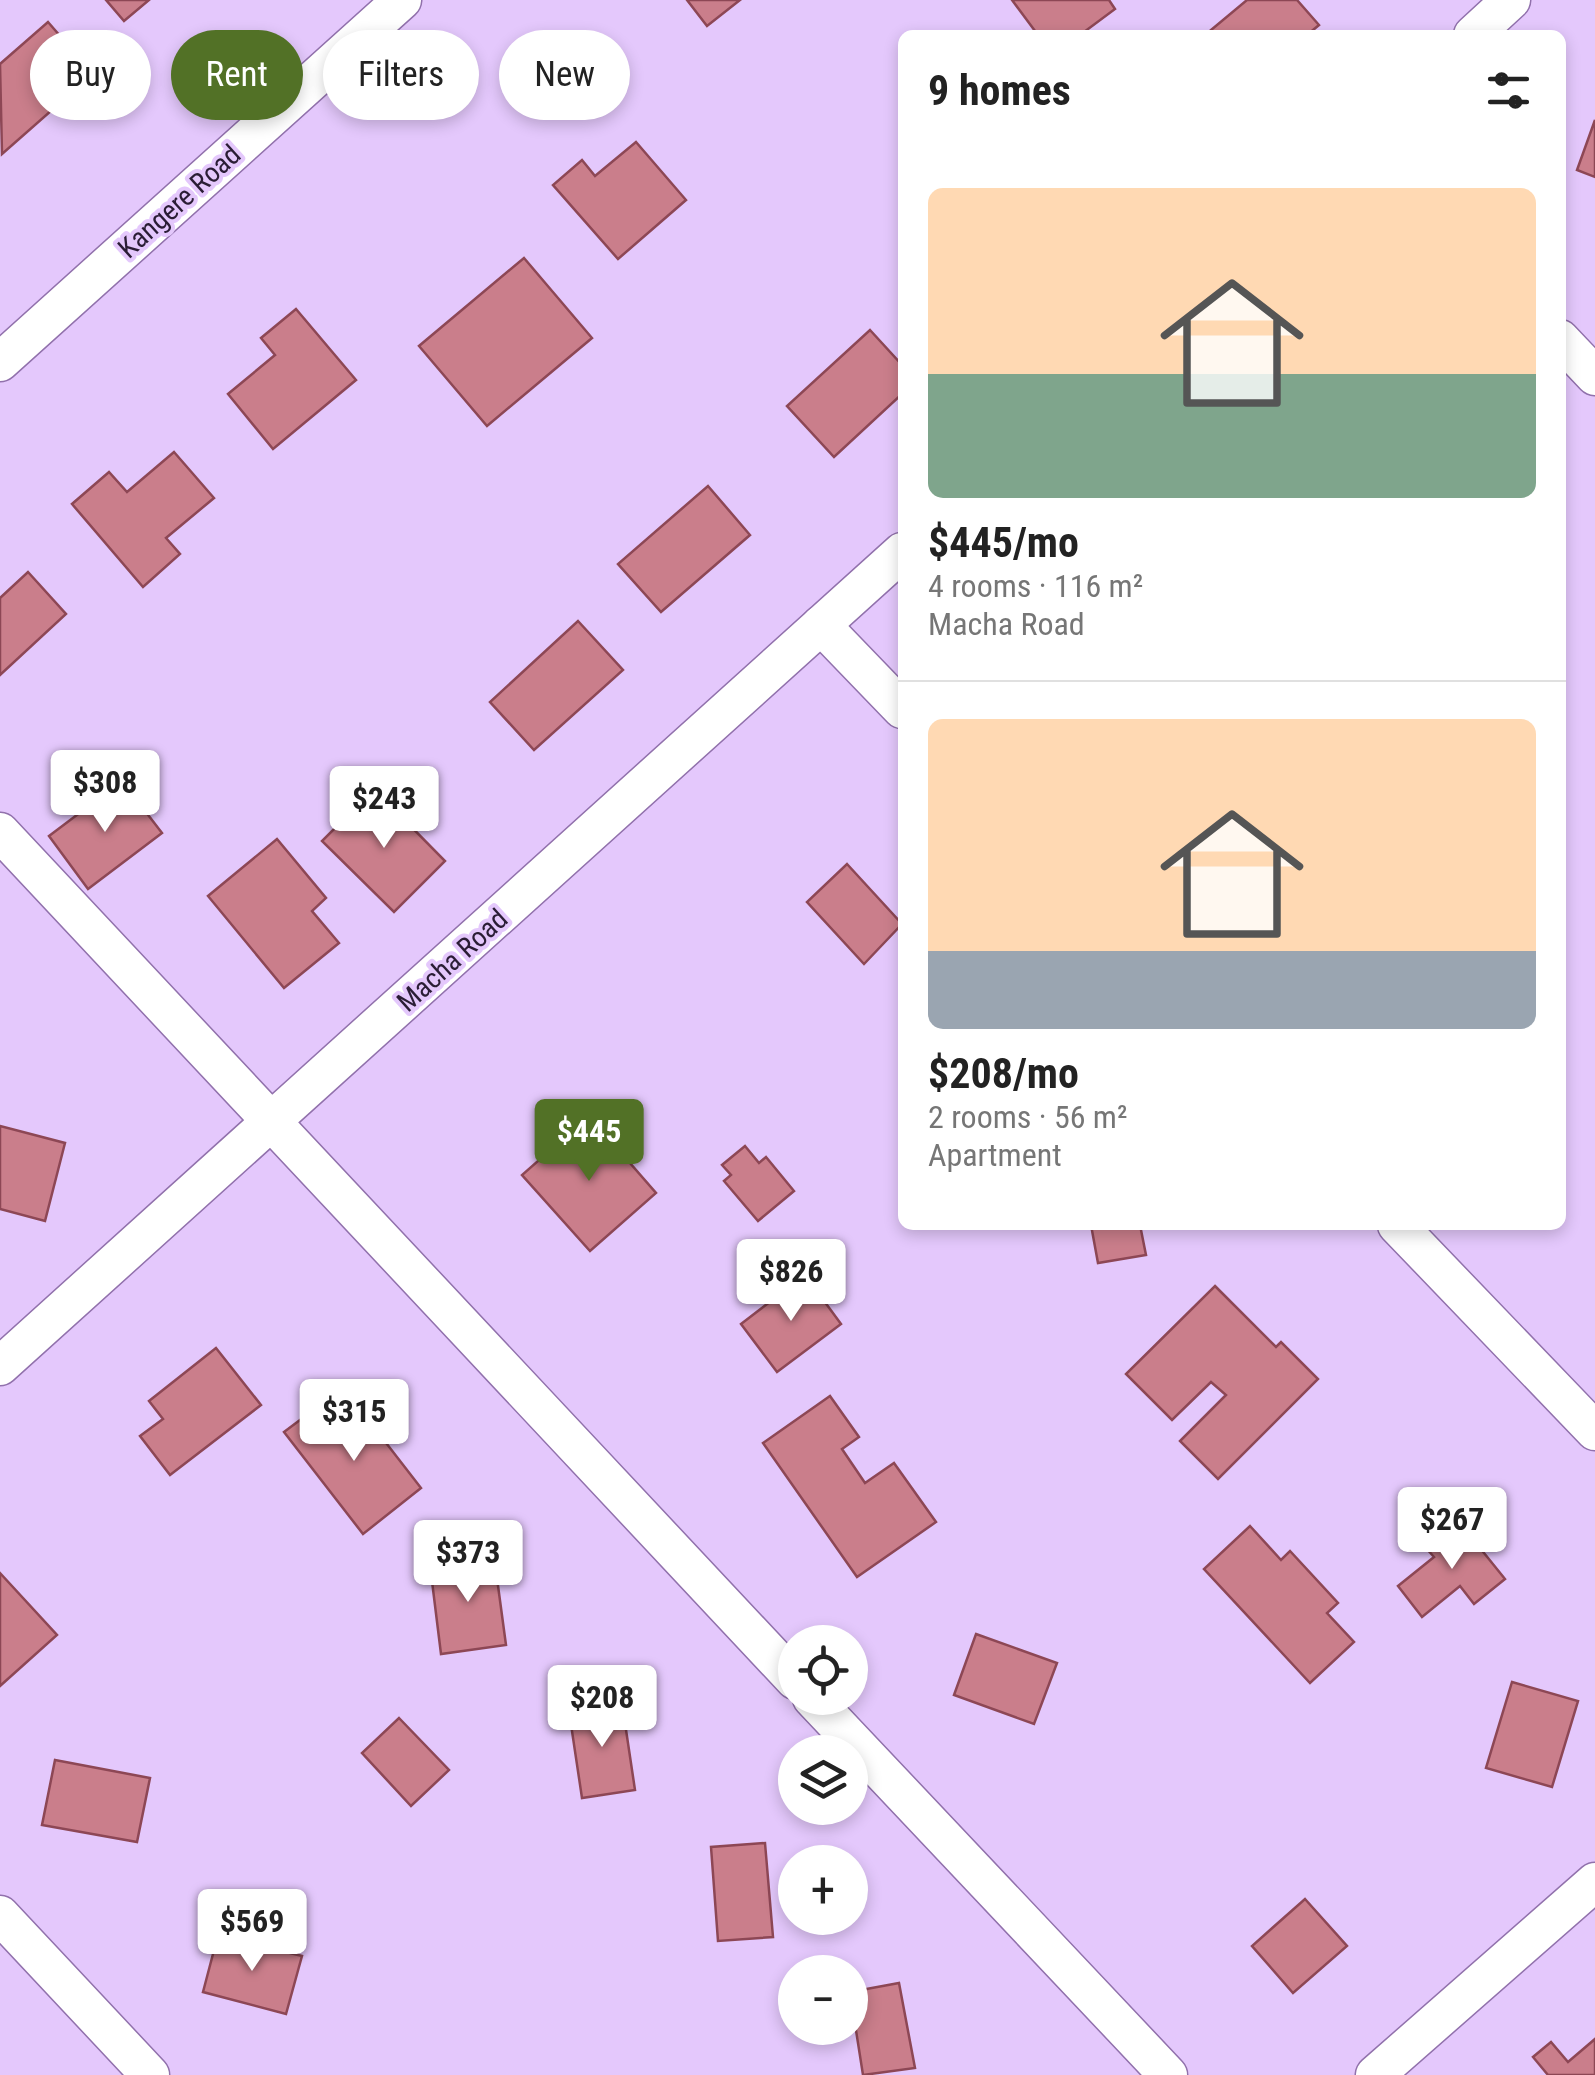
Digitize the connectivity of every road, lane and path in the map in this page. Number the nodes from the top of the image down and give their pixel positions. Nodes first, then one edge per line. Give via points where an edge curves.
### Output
1 (402, 0) edge
2 (1511, 0) edge
3 (1478, 30) edge
4 (1566, 346) edge
5 (0, 362) edge
6 (1595, 376) edge
7 (898, 556) edge
8 (821, 625) junction
9 (898, 706) edge
10 (0, 832) edge
11 (271, 1124) junction
12 (1402, 1230) edge
13 (0, 1366) edge
14 (1595, 1431) edge
15 (778, 1662) edge
16 (828, 1715) edge
17 (1595, 1882) edge
18 (0, 1915) edge
19 (150, 2075) edge
20 (1168, 2075) edge
21 (1374, 2075) edge

1 - 5 street, Kangere Road
2 - 3 street
4 - 6 street
7 - 8 street, Macha Road
8 - 9 street
8 - 11 street, Macha Road
10 - 11 street
11 - 13 street, Macha Road
11 - 15 street
12 - 14 street
16 - 20 street
17 - 21 street
18 - 19 street

